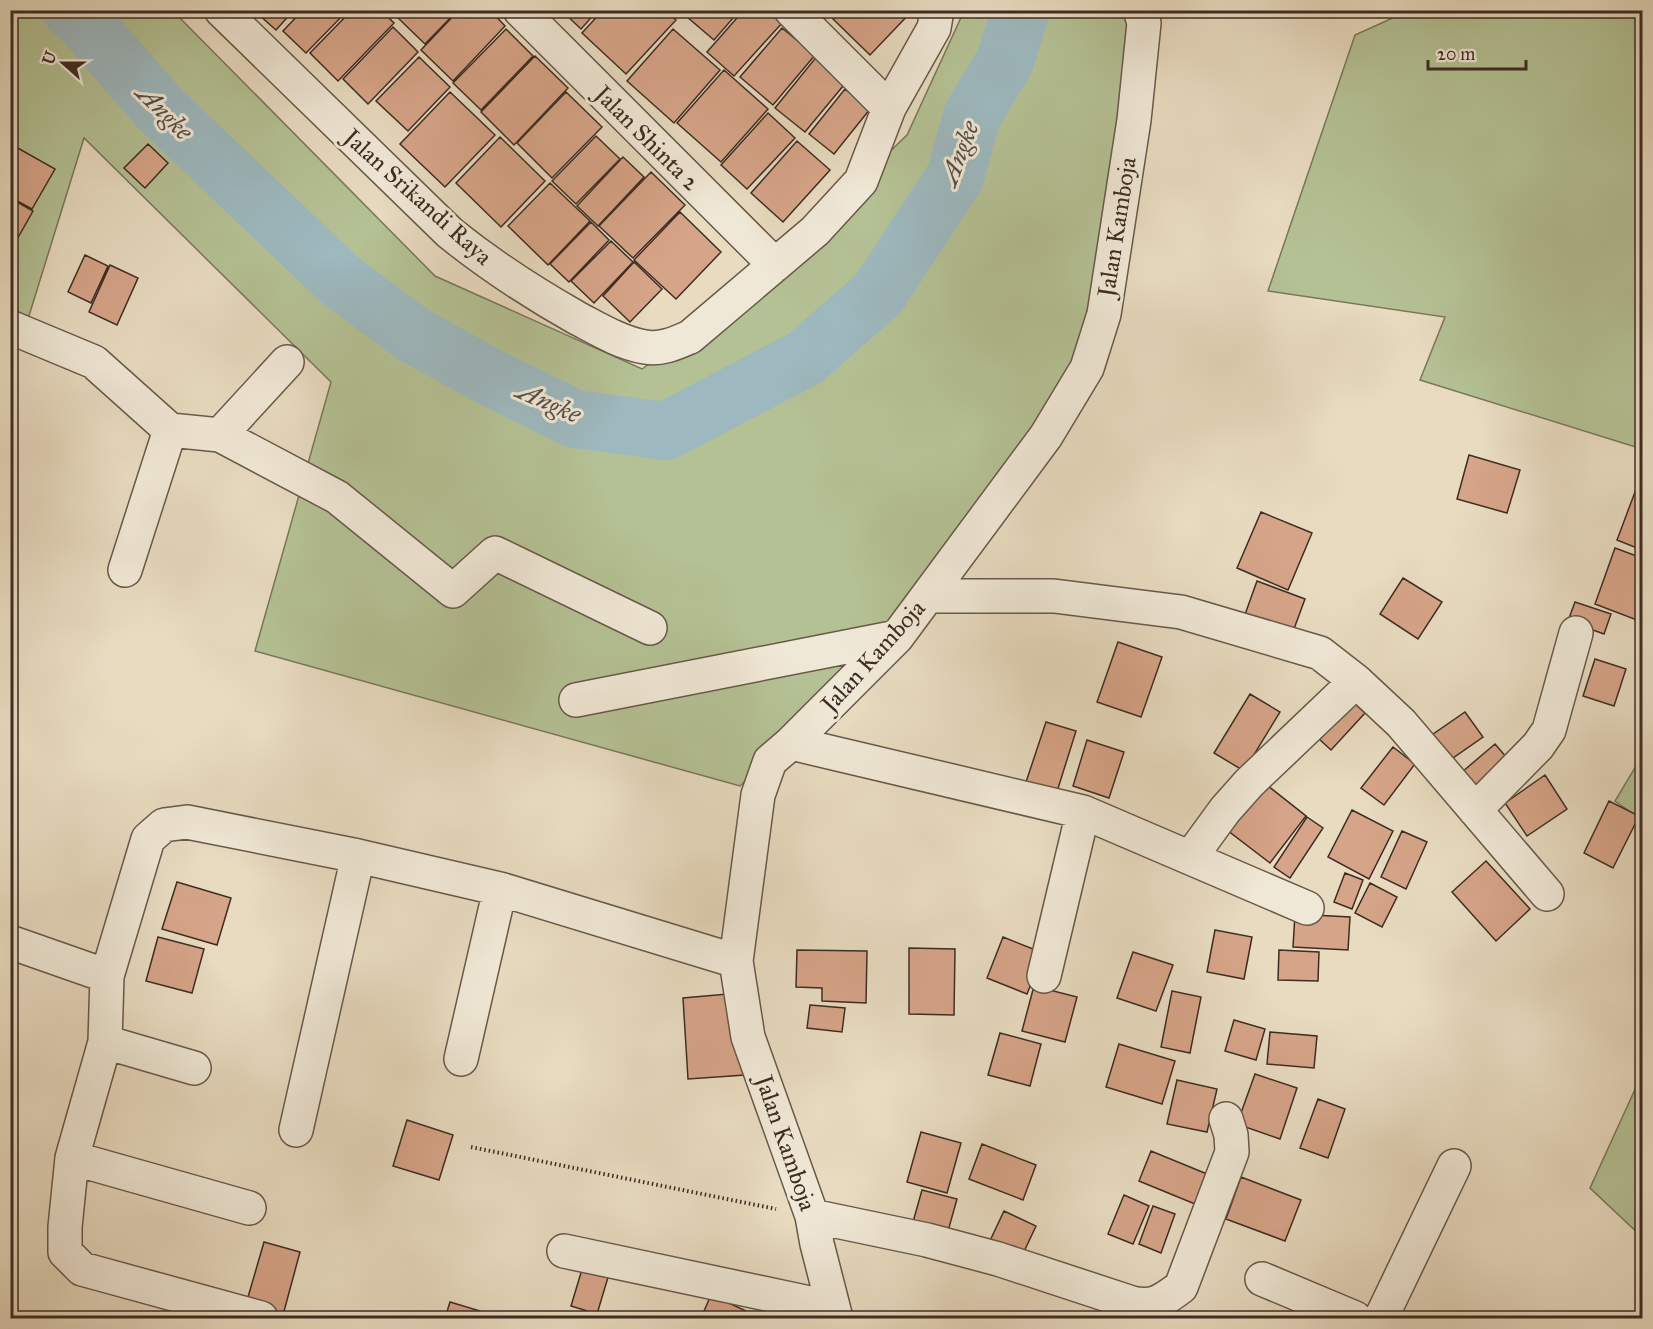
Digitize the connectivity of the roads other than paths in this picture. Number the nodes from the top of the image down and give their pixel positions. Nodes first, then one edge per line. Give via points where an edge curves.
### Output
1 (221, 10) edge
2 (520, 10) edge
3 (791, 10) edge
4 (937, 10) edge
5 (1140, 10) edge
6 (888, 108) junction
7 (775, 266) junction
8 (10, 327) edge
9 (287, 362) dead end
10 (170, 430) junction
11 (220, 435) junction
12 (125, 570) dead end
13 (928, 596) junction
14 (650, 628) dead end
15 (1576, 633) dead end
16 (897, 637) junction
17 (1356, 681) junction
18 (576, 700) dead end
19 (791, 743) junction
20 (1474, 810) junction
21 (1083, 812) junction
22 (358, 856) junction
23 (1190, 858) junction
24 (500, 889) junction
25 (1547, 894) dead end
26 (1307, 908) dead end
27 (10, 942) edge
28 (736, 961) junction
29 (107, 976) junction
30 (1044, 976) dead end
31 (105, 1042) junction
32 (461, 1059) dead end
33 (194, 1068) dead end
34 (1226, 1119) dead end
35 (296, 1130) dead end
36 (72, 1158) junction
37 (1454, 1166) dead end
38 (249, 1208) dead end
39 (812, 1216) junction
40 (564, 1251) dead end
41 (1262, 1279) dead end
42 (834, 1313) edge
43 (253, 1318) edge
44 (1355, 1318) edge
45 (1381, 1318) edge

1 - 7 street, Jalan Srikandi Raya via 450,233 525,288 607,334 646,348 669,346 690,337
2 - 7 street, Jalan Shinta 2
3 - 6 street
4 - 6 street, Jalan Srikandi Raya via 934,28
5 - 13 street, Jalan Kamboja via 1144,23 1134,120 1104,314 1087,368 1046,436
6 - 7 street, Jalan Srikandi Raya via 861,180 815,231
8 - 10 street via 94,362
9 - 11 street
10 - 11 street
10 - 12 street
11 - 14 street via 337,497 453,591 495,553
13 - 16 street, Jalan Kamboja
13 - 17 street via 1054,596 1181,612 1320,653
15 - 20 street via 1549,730
16 - 18 street
16 - 19 street, Jalan Kamboja
17 - 20 street via 1401,723
17 - 23 street via 1249,783
19 - 21 street
19 - 28 street, Jalan Kamboja via 770,761 758,795
20 - 25 street
21 - 23 street
21 - 30 street
22 - 24 street
22 - 29 street via 187,822 164,825 148,839
22 - 35 street
23 - 26 street
24 - 28 street
24 - 32 street
27 - 29 street
28 - 39 street, Jalan Kamboja via 748,1037
29 - 31 street
31 - 33 street
31 - 36 street
34 - 39 street via 1233,1152 1181,1287 1164,1300 1146,1306 957,1248
36 - 38 street
36 - 43 street via 65,1252 82,1269
37 - 45 street
39 - 42 street, Jalan Kamboja
40 - 42 street
41 - 44 street

